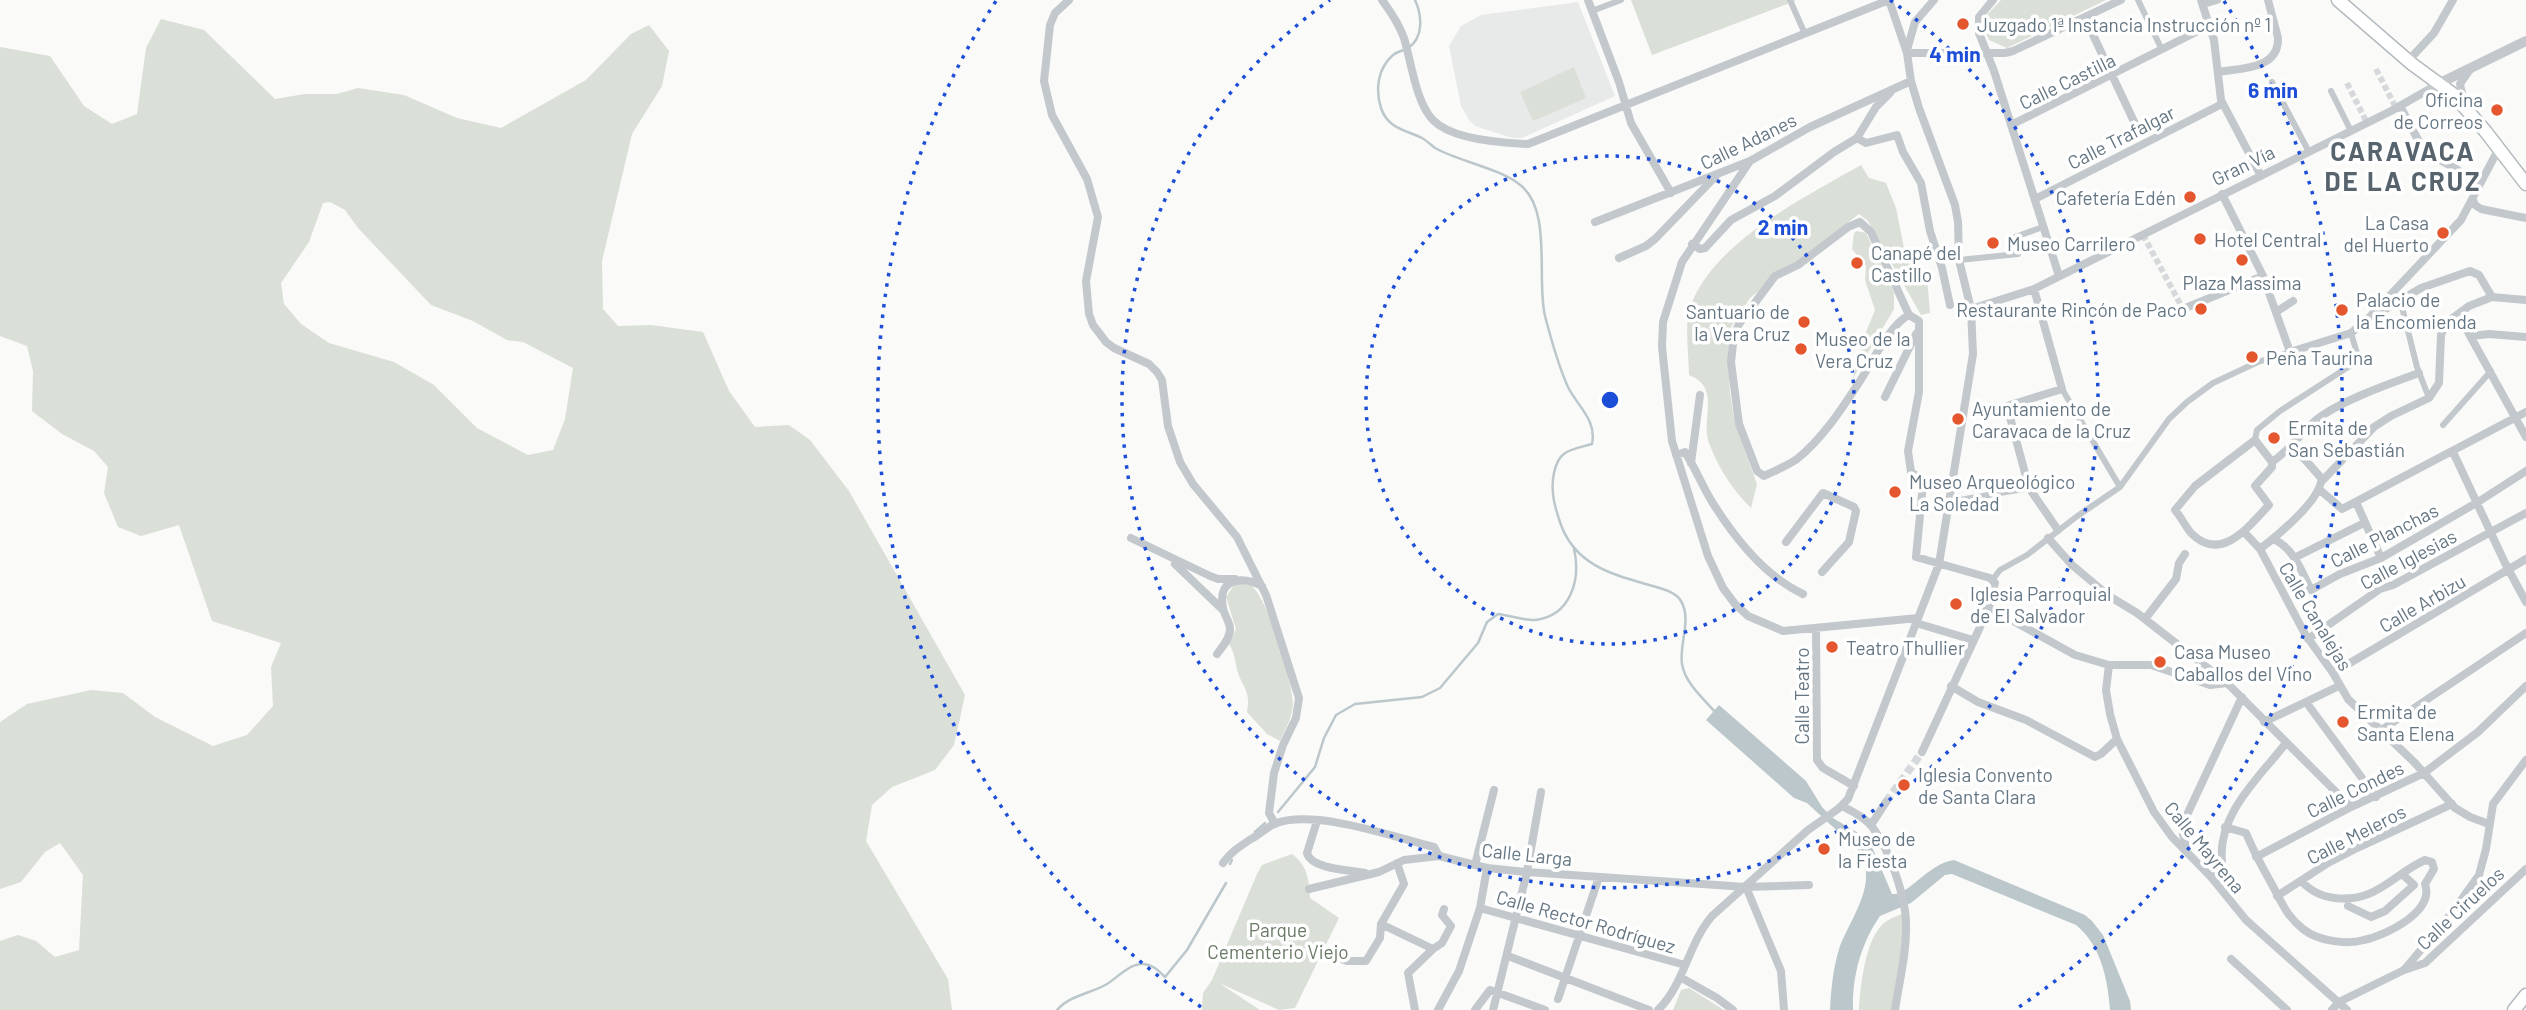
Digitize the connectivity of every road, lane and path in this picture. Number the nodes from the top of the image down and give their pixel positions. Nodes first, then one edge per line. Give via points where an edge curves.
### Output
1 (1069, 0) edge
2 (1382, 0) edge
3 (1588, 0) edge
4 (1620, 0) edge
5 (1790, 0) edge
6 (1889, 0) edge
7 (1934, 0) edge
8 (1993, 0) edge
9 (2121, 0) edge
10 (2138, 0) edge
11 (2217, 0) edge
12 (2268, 0) edge
13 (2338, 0) edge
14 (2453, 0) edge
15 (2202, 2) edge
16 (1592, 11) junction
17 (2085, 18) junction
18 (2210, 25) junction
19 (1805, 34) junction
20 (1982, 41) junction
21 (2526, 41) edge
22 (2162, 50) junction
23 (2013, 51) junction
24 (1986, 52) junction
25 (1997, 52) junction
26 (1907, 53) junction
27 (2408, 61) junction
28 (2472, 68) junction
29 (2420, 70) junction
30 (1994, 71) junction
31 (2218, 72) junction
32 (2112, 76) junction
33 (1911, 81) junction
34 (2272, 82) dead end
35 (2440, 83) junction
36 (1894, 89) junction
37 (2331, 91) dead end
38 (2416, 97) junction
39 (1626, 104) junction
40 (2222, 104) junction
41 (2400, 106) junction
42 (2467, 109) junction
43 (2011, 125) junction
44 (2138, 130) dead end
45 (2351, 131) junction
46 (1857, 138) junction
47 (2499, 148) junction
48 (2309, 152) junction
49 (1750, 161) junction
50 (2458, 170) dead end
51 (1717, 175) junction
52 (2261, 176) junction
53 (2526, 184) edge
54 (1671, 193) junction
55 (2222, 194) junction
56 (2035, 199) junction
57 (2473, 200) junction
58 (2526, 218) edge
59 (1595, 222) dead end
60 (2043, 227) junction
61 (1692, 244) junction
62 (1619, 258) dead end
63 (1959, 260) junction
64 (2059, 276) junction
65 (2263, 276) junction
66 (2034, 289) junction
67 (2493, 297) junction
68 (2400, 299) junction
69 (2526, 300) edge
70 (2292, 301) dead end
71 (1950, 305) dead end
72 (1971, 309) junction
73 (2183, 309) dead end
74 (2276, 312) junction
75 (2458, 314) junction
76 (1909, 315) junction
77 (2365, 322) junction
78 (1918, 330) junction
79 (2351, 332) junction
80 (2472, 336) junction
81 (2526, 337) edge
82 (1909, 349) junction
83 (2290, 352) junction
84 (1917, 358) junction
85 (2491, 371) junction
86 (2419, 373) junction
87 (2062, 389) junction
88 (1700, 395) dead end
89 (1885, 397) dead end
90 (2429, 398) junction
91 (2526, 412) edge
92 (2516, 418) junction
93 (2443, 425) dead end
94 (2526, 437) edge
95 (2255, 440) junction
96 (2293, 446) junction
97 (2453, 452) junction
98 (1676, 455) junction
99 (2273, 462) junction
100 (1691, 463) junction
101 (2526, 471) edge
102 (2323, 480) junction
103 (2120, 487) junction
104 (2029, 488) junction
105 (2320, 490) junction
106 (1949, 502) junction
107 (2356, 502) junction
108 (2478, 502) junction
109 (2526, 513) edge
110 (2364, 523) junction
111 (2058, 530) junction
112 (2244, 532) junction
113 (2491, 532) junction
114 (1131, 538) dead end
115 (2048, 538) junction
116 (2273, 539) junction
117 (1786, 542) dead end
118 (2260, 549) junction
119 (2185, 554) dead end
120 (1166, 556) junction
121 (2294, 558) junction
122 (2381, 558) junction
123 (2526, 559) edge
124 (1940, 564) junction
125 (2508, 570) junction
126 (1822, 572) dead end
127 (1236, 579) junction
128 (1993, 579) junction
129 (1262, 586) junction
130 (1802, 594) dead end
131 (2526, 602) edge
132 (1989, 607) junction
133 (1223, 610) junction
134 (2146, 620) junction
135 (1917, 621) junction
136 (1816, 628) junction
137 (2526, 633) edge
138 (2308, 639) junction
139 (1973, 640) junction
140 (1217, 654) dead end
141 (2109, 665) junction
142 (2333, 673) junction
143 (2227, 683) junction
144 (1951, 686) junction
145 (2339, 686) junction
146 (2526, 686) edge
147 (2242, 696) junction
148 (2306, 702) junction
149 (2264, 722) junction
150 (2380, 731) junction
151 (2117, 739) junction
152 (2286, 743) junction
153 (1922, 752) tunnel mouth
154 (2526, 760) edge
155 (2424, 773) junction
156 (1854, 786) junction
157 (1494, 790) dead end
158 (1541, 792) dead end
159 (2376, 797) junction
160 (1886, 802) tunnel mouth
161 (2452, 804) junction
162 (1842, 806) junction
163 (2351, 807) junction
164 (1317, 821) junction
165 (1275, 824) junction
166 (2489, 824) junction
167 (1871, 825) junction
168 (2225, 827) junction
169 (2188, 852) junction
170 (1439, 856) junction
171 (2256, 857) junction
172 (1223, 863) dead end
173 (1397, 863) junction
174 (1475, 865) junction
175 (1486, 868) junction
176 (2526, 869) edge
177 (1527, 872) junction
178 (1368, 873) junction
179 (2402, 874) junction
180 (2210, 876) junction
181 (1599, 877) junction
182 (2301, 881) junction
183 (1809, 884) dead end
184 (1746, 887) junction
185 (1309, 889) dead end
186 (2277, 896) junction
187 (2348, 906) dead end
188 (1479, 908) junction
189 (1444, 909) dead end
190 (1517, 918) junction
191 (1381, 924) junction
192 (1578, 936) junction
193 (1433, 949) junction
194 (1323, 953) dead end
195 (1508, 956) junction
196 (2231, 959) dead end
197 (2417, 962) junction
198 (1685, 965) junction
199 (1680, 977) junction
200 (1565, 978) junction
201 (1496, 992) junction
202 (2526, 995) edge
203 (1558, 999) dead end
204 (2339, 1002) junction
205 (1666, 1005) edge
206 (1415, 1010) edge
207 (1438, 1010) edge
208 (1475, 1010) edge
209 (1493, 1010) edge
210 (1545, 1010) edge
211 (1649, 1010) edge
212 (1658, 1010) edge
213 (1733, 1010) edge
214 (1784, 1010) edge
215 (1895, 1010) edge
216 (2287, 1010) edge
217 (2332, 1010) edge
218 (2347, 1010) edge
219 (2514, 1010) edge

1 - 129 street via 1050,25 1044,81 1052,115 1087,179 1098,217 1086,281 1089,314 1106,342 1157,372 1180,462 1237,537
2 - 39 street via 1403,37 1428,113 1445,128 1474,138 1528,144
3 - 16 street
4 - 16 street
5 - 19 street
6 - 19 street
6 - 26 street
7 - 26 street via 1915,22
8 - 20 street via 1979,17
9 - 17 street
10 - 22 street
11 - 15 street
12 - 31 street via 2278,38 2273,57
13 - 27 main road
14 - 27 street via 2434,33
15 - 18 street
16 - 39 street
17 - 23 street
17 - 32 street
18 - 22 street, Calle Castilla
18 - 31 street
19 - 39 street
20 - 24 street
20 - 25 street
21 - 28 street, Gran Vía
22 - 32 street, Calle Castilla
23 - 25 street
23 - 30 street via 1997,62
24 - 25 street
24 - 26 street
24 - 30 street
26 - 33 street
27 - 29 main road
28 - 35 street, Gran Vía
28 - 42 street via 2460,84
29 - 35 main road
29 - 38 street via 2424,84
30 - 43 street
31 - 40 street
32 - 43 street, Calle Castilla
32 - 44 street
33 - 36 street, Calle Adanes
33 - 63 street via 1955,205
34 - 48 street
35 - 38 street, Gran Vía
35 - 42 main road
36 - 46 street via 1876,107
36 - 49 street, Calle Adanes via 1810,127
37 - 45 street
38 - 41 street, Gran Vía
39 - 54 street via 1637,135
40 - 52 street
40 - 56 street, Calle Trafalgar
41 - 45 street, Gran Vía
41 - 50 street via 2426,154
42 - 47 main road
43 - 56 street
45 - 48 street, Gran Vía
46 - 61 street via 1786,189 1731,220 1705,248
46 - 71 street via 1866,143 1897,135 1921,183
47 - 53 main road
47 - 57 street
48 - 52 street, Gran Vía
49 - 51 street, Calle Adanes
49 - 61 street
51 - 54 street, Calle Adanes
51 - 62 street via 1655,239
52 - 55 street, Gran Vía
54 - 59 street, Calle Adanes
55 - 64 street, Gran Vía
55 - 65 street
56 - 60 street
57 - 58 street via 2481,209
57 - 77 street via 2450,233
60 - 63 street via 2015,237 2018,254
60 - 64 street
61 - 98 street via 1675,279 1663,323
63 - 72 street
64 - 66 street, Gran Vía
65 - 73 street
65 - 74 street
66 - 72 street, Gran Vía
66 - 87 street
67 - 68 street via 2479,275 2470,271
67 - 69 street
67 - 75 street
68 - 77 street
68 - 86 street
70 - 74 street
72 - 106 street via 1973,355
74 - 83 street
75 - 80 street
75 - 90 street via 2446,323 2441,335 2439,383
76 - 76 street via 1871,232 1860,222 1775,276 1739,324 1731,362 1739,424 1757,471 1763,476 1795,460 1812,444 1843,407 1887,338
76 - 78 street via 1919,321
77 - 79 street
78 - 82 street
78 - 84 street
79 - 83 street
79 - 95 street via 2359,360 2280,411 2257,430
80 - 81 street
80 - 85 street
82 - 84 street via 1915,349
82 - 89 street
83 - 103 street via 2213,383 2187,402 2169,419
84 - 124 street via 1919,392 1908,460 1911,472 1923,484 1916,557
85 - 92 street
85 - 93 street
86 - 90 street
86 - 96 street via 2326,414
87 - 103 street
87 - 104 street via 2007,406
88 - 100 street
90 - 102 street via 2374,427
91 - 92 street
92 - 94 street
92 - 97 street
95 - 99 street
95 - 112 street via 2209,473 2175,510 2204,544 2220,544
96 - 99 street
96 - 102 street
97 - 107 street
97 - 108 street
98 - 100 street via 1685,452
98 - 136 street via 1708,556 1735,604 1748,616 1783,632
99 - 112 street via 2255,486 2269,505
100 - 130 street via 1728,526 1770,570
101 - 108 street, Calle Planchas
102 - 105 street
103 - 111 street
104 - 106 street
104 - 111 street
105 - 107 street via 2342,509
105 - 116 street
106 - 124 street
107 - 110 street
108 - 113 street
108 - 122 street, Calle Planchas
109 - 113 street, Calle Iglesias
110 - 121 street
110 - 122 street
111 - 115 street
112 - 118 street, Calle Canalejas
113 - 125 street
113 - 138 street, Calle Iglesias via 2380,589
114 - 120 street
115 - 128 street
115 - 134 street via 2109,596
116 - 118 street
116 - 121 street, Calle Planchas
117 - 126 street via 1823,493 1854,507 1849,542
118 - 138 street, Calle Canalejas
119 - 134 street via 2176,579
120 - 127 street via 1218,579
120 - 133 street
121 - 122 street, Calle Planchas via 2311,590
123 - 125 street, Calle Arbizu
124 - 128 street
124 - 135 street
125 - 131 street
125 - 142 street, Calle Arbizu
127 - 129 street
127 - 133 street via 1223,595
128 - 132 street
129 - 165 street via 1298,698 1296,718 1274,773 1269,813
132 - 139 street
132 - 141 street via 2065,652
133 - 140 street via 1230,629
134 - 143 street
135 - 136 street
135 - 139 street
135 - 156 street
136 - 156 street, Calle Teatro via 1817,760
137 - 150 street
138 - 142 street, Calle Canalejas
139 - 144 street
141 - 143 street via 2151,665 2210,685
141 - 151 street, Calle Mayrena via 2106,690
142 - 145 street, Calle Canalejas
143 - 147 street
144 - 151 street via 2095,757
144 - 153 street
145 - 148 street
145 - 150 street, Calle Canalejas
146 - 155 street, Calle Condes via 2478,732
147 - 149 street
147 - 169 street via 2186,817 2182,830
148 - 149 street
148 - 159 street
149 - 152 street
150 - 155 street, Calle Canalejas
151 - 169 street, Calle Mayrena via 2154,812
152 - 163 street
152 - 168 street
154 - 166 street via 2499,793
155 - 159 street, Calle Condes
155 - 161 street, Calle Canalejas
156 - 162 street
157 - 174 street
158 - 177 street
159 - 163 street, Calle Condes
160 - 167 street
161 - 166 street, Calle Canalejas via 2461,813
161 - 182 street, Calle Meleros via 2357,848
162 - 167 street
162 - 184 street
163 - 171 street, Calle Condes
164 - 165 street
164 - 170 street via 1434,848
164 - 178 street via 1308,859 1315,865
165 - 172 street via 1230,852
166 - 197 street via 2479,875
167 - 215 street via 1887,855 1905,913
168 - 171 street via 2246,833
168 - 180 street via 2222,862
169 - 180 street, Calle Mayrena
170 - 173 street, Calle Larga
170 - 174 street, Calle Larga
171 - 186 street
173 - 178 street, Calle Larga
173 - 191 street via 1404,884
174 - 175 street, Calle Larga
175 - 177 street, Calle Larga
175 - 188 street
176 - 197 street, Calle Ciruelos via 2434,956
177 - 181 street, Calle Larga
177 - 190 street
178 - 185 street, Calle Larga
179 - 182 street via 2363,897 2321,895
179 - 186 street via 2425,860 2432,862 2426,899 2409,921 2364,940 2317,938 2286,913
179 - 187 street via 2414,886 2385,911 2371,917
180 - 204 street, Calle Mayrena via 2246,920
181 - 184 street, Calle Larga
181 - 192 street
182 - 186 street, Calle Meleros
183 - 184 street, Calle Larga
184 - 198 street via 1706,923
184 - 214 street via 1780,971
188 - 190 street, Calle Rector Rodríguez
188 - 207 street via 1459,971
189 - 193 street via 1442,915 1451,926
190 - 192 street, Calle Rector Rodríguez
190 - 195 street
191 - 193 street
191 - 194 street via 1380,938 1366,961
192 - 198 street, Calle Rector Rodríguez
192 - 200 street
193 - 206 street via 1408,973
195 - 200 street
195 - 201 street
196 - 216 street
197 - 204 street, Calle Ciruelos
198 - 199 street
199 - 205 street
199 - 213 street
200 - 203 street
200 - 211 street
201 - 208 street via 1490,989
201 - 209 street
201 - 210 street
202 - 219 main road
204 - 217 street
204 - 218 street, Calle Mayrena
205 - 212 street

